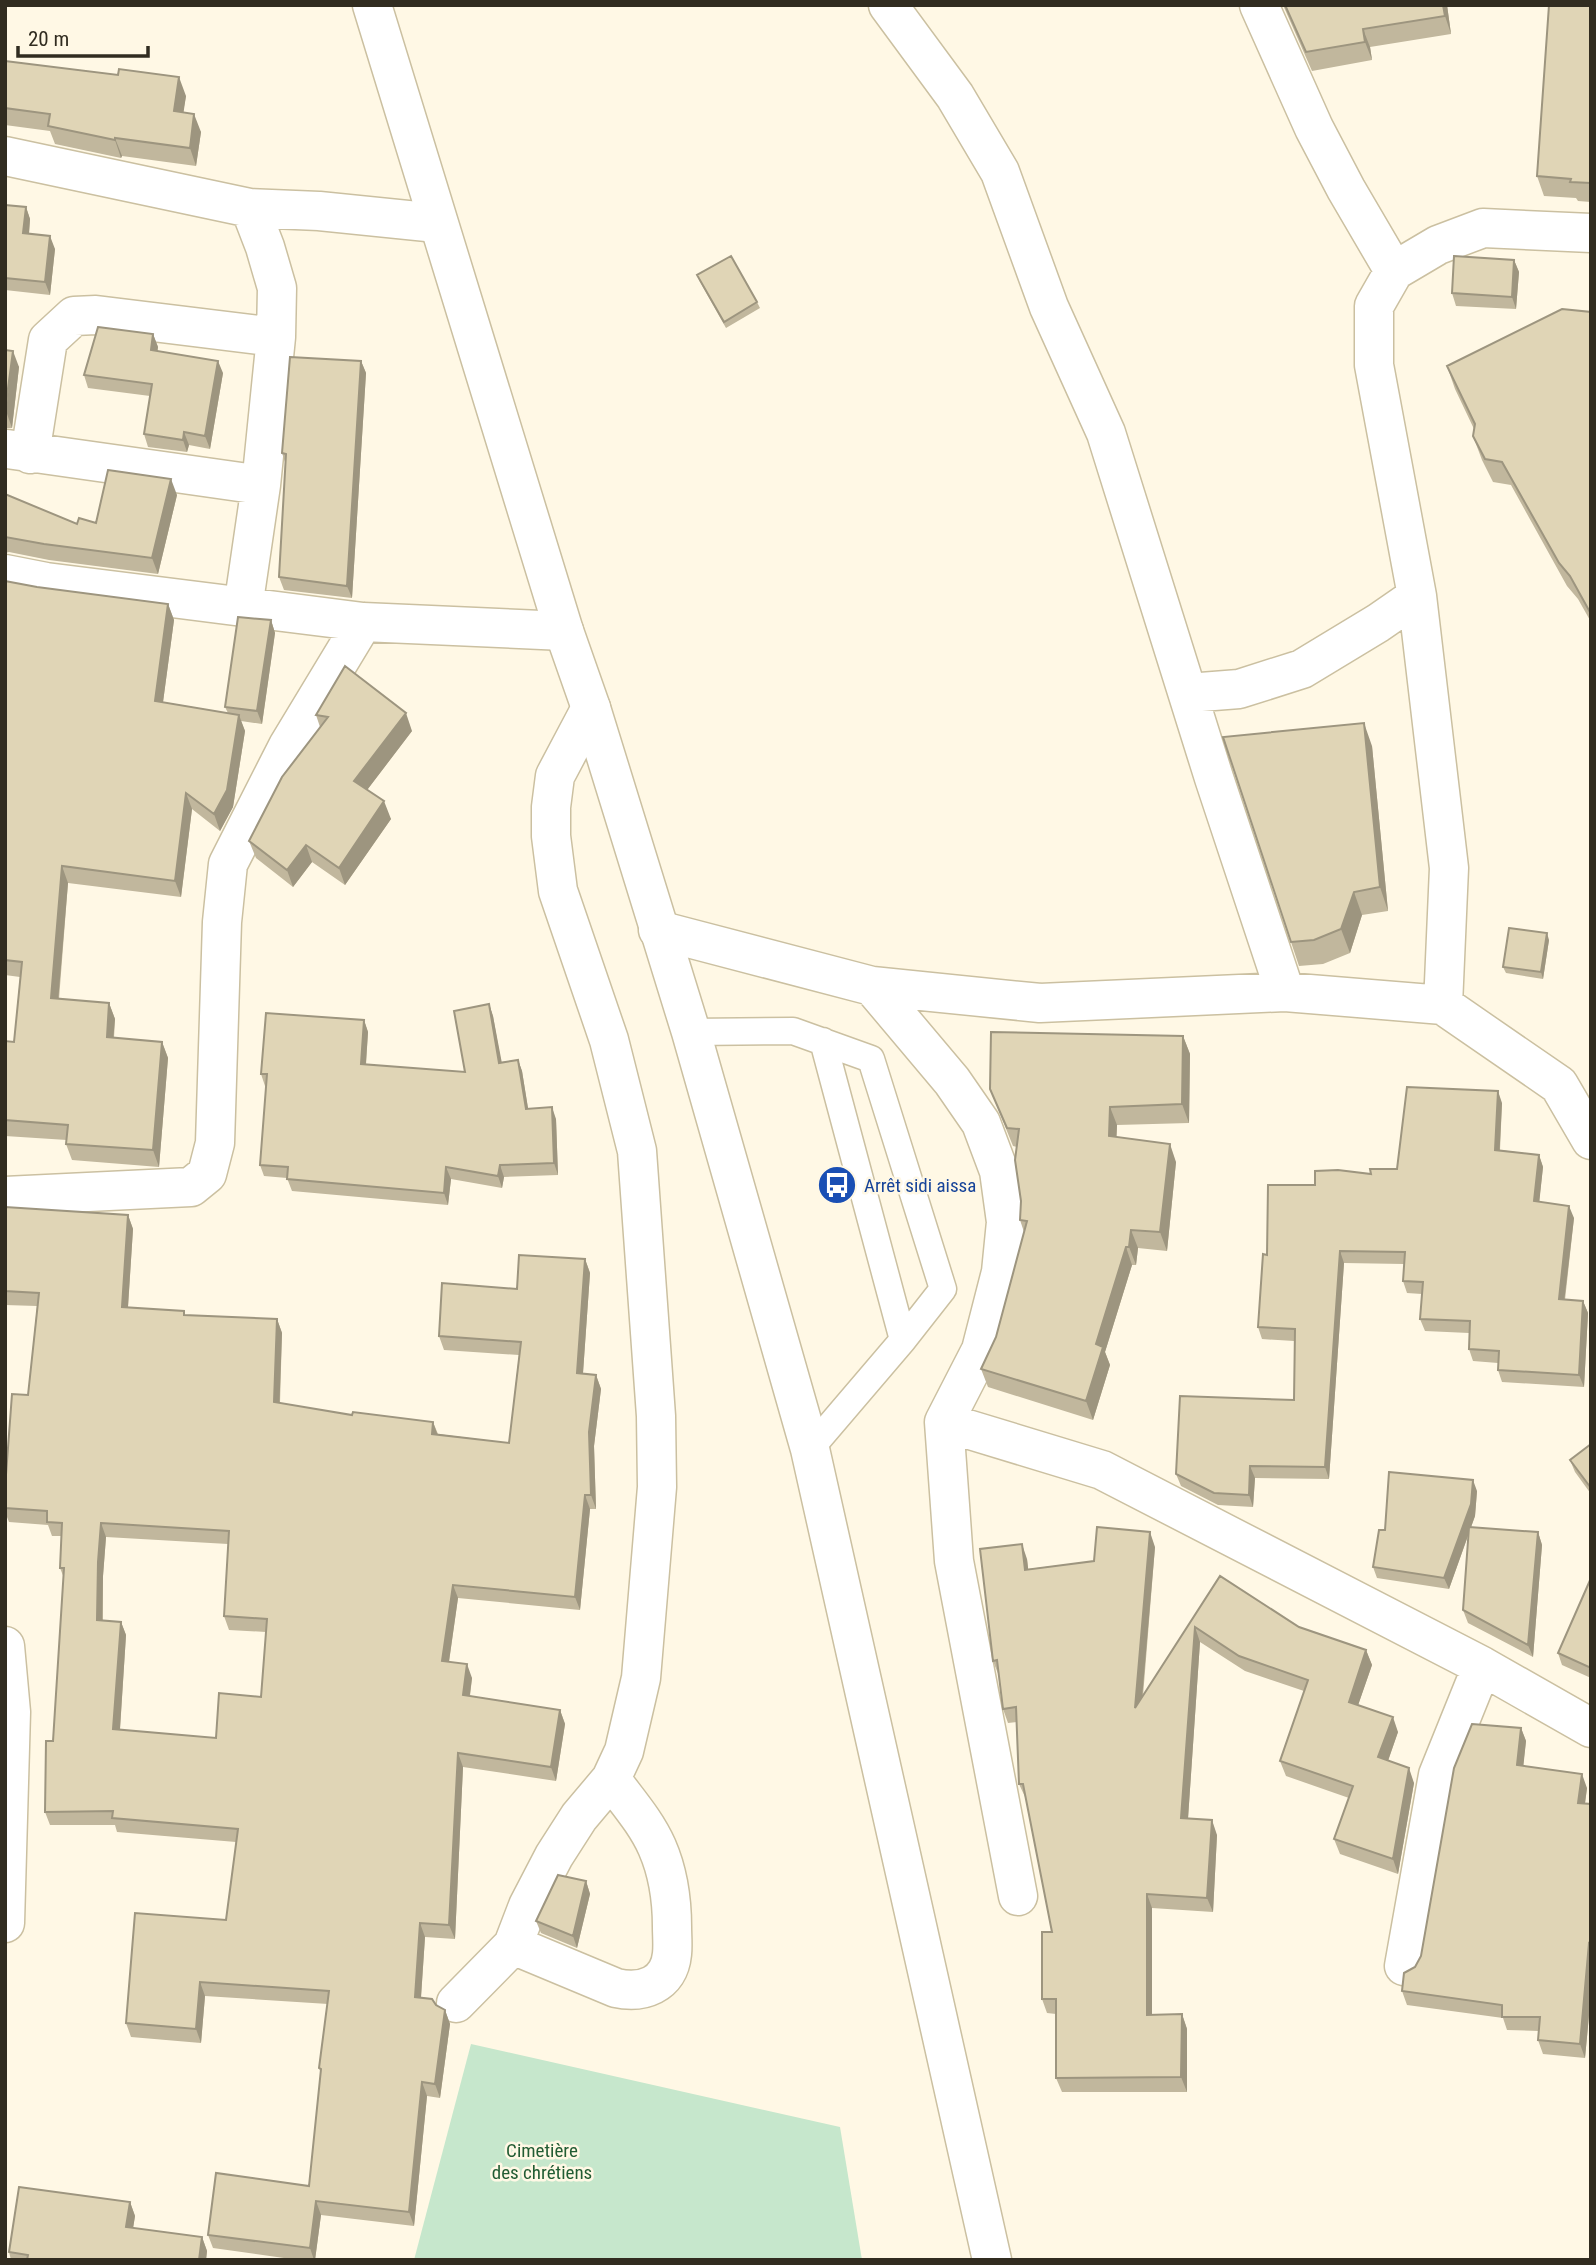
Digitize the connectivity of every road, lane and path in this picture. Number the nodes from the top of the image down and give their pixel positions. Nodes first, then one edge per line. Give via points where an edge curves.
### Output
1 (372, 5) edge
2 (888, 5) edge
3 (1259, 5) edge
4 (5, 156) edge
5 (250, 208) junction
6 (437, 223) junction
7 (1591, 233) edge
8 (1394, 271) junction
9 (276, 337) junction
10 (18, 451) edge
11 (261, 485) junction
12 (5, 574) edge
13 (1417, 596) junction
14 (243, 608) junction
15 (363, 622) junction
16 (564, 631) junction
17 (1188, 693) junction
18 (591, 708) junction
19 (658, 930) junction
20 (872, 986) junction
21 (1285, 992) junction
22 (1443, 1005) junction
23 (691, 1032) junction
24 (823, 1041) junction
25 (1591, 1140) edge
26 (5, 1196) edge
27 (903, 1340) junction
28 (944, 1422) junction
29 (810, 1449) junction
30 (5, 1646) edge
31 (1482, 1666) junction
32 (1591, 1728) edge
33 (611, 1779) junction
34 (1018, 1896) dead end
35 (5, 1923) edge
36 (513, 1945) junction
37 (1404, 1966) dead end
38 (456, 2003) dead end
39 (992, 2260) edge

1 - 6 street
2 - 17 street via 955,96 1000,172 1049,307 1106,433
3 - 8 street via 1314,128
4 - 5 street
5 - 6 street
5 - 9 street via 277,288
6 - 16 street
7 - 8 street via 1483,228 1438,245
8 - 13 street via 1374,306 1374,365
9 - 10 street via 74,316 48,340
9 - 11 street
10 - 11 street
11 - 14 street
12 - 14 street
13 - 17 street via 1302,668 1239,689
13 - 22 street via 1449,868
14 - 15 street
15 - 16 street
15 - 26 street via 288,746 228,864 215,1143 207,1174 191,1192
16 - 18 street
17 - 21 street
18 - 19 street
18 - 33 street via 555,776 551,836 558,891 609,1040 636,1151 656,1416 657,1487 641,1678 624,1751
19 - 20 street
19 - 23 street
20 - 21 street via 1040,1003
20 - 28 street via 981,1123 999,1171 1006,1222 1001,1272 981,1350
21 - 22 street
22 - 25 street via 1559,1085
23 - 24 lane via 793,1031
23 - 29 street
24 - 27 lane
24 - 27 lane via 871,1059 943,1289
27 - 29 lane
28 - 31 street via 1102,1470
28 - 34 street via 954,1561
29 - 39 street
30 - 35 street via 11,1712
31 - 32 street
31 - 37 street via 1438,1775
33 - 36 street via 554,1856
33 - 36 street via 648,1830 664,1867 672,1907 673,1956 667,1970 645,1989 631,1991
36 - 38 street

